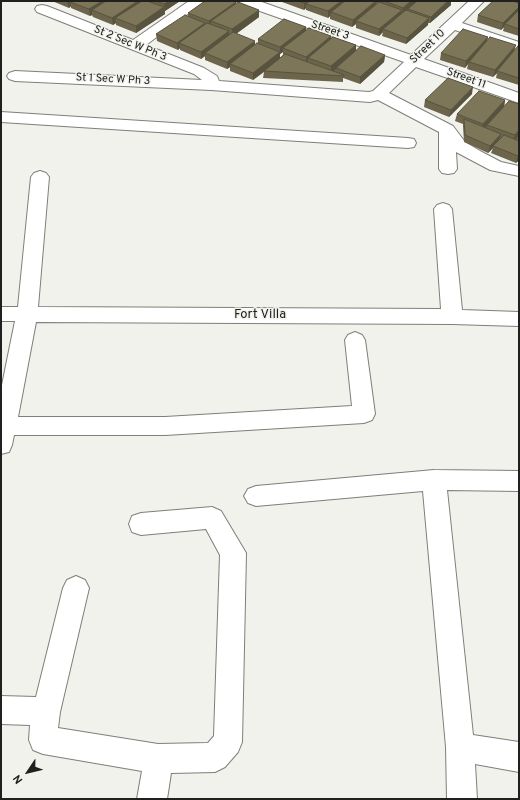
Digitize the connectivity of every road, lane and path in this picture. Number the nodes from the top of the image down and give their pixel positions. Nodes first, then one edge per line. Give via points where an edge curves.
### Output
1 (198, 1) edge
2 (246, 1) edge
3 (473, 2) edge
4 (42, 9) dead end
5 (452, 24) junction
6 (134, 46) junction
7 (519, 47) edge
8 (414, 60) junction
9 (15, 76) dead end
10 (211, 85) junction
11 (379, 94) junction
12 (519, 98) edge
13 (1, 117) edge
14 (447, 130) junction
15 (408, 143) dead end
16 (448, 169) dead end
17 (519, 171) edge
18 (40, 177) dead end
19 (443, 209) dead end
20 (1, 314) edge
21 (27, 314) junction
22 (452, 317) junction
23 (519, 319) edge
24 (355, 340) dead end
25 (3, 437) edge
26 (434, 480) junction
27 (519, 481) edge
28 (256, 496) dead end
29 (140, 524) dead end
30 (76, 588) dead end
31 (1, 710) edge
32 (46, 712) junction
33 (460, 747) junction
34 (519, 757) edge
35 (158, 759) junction
36 (152, 799) edge
37 (462, 799) edge

1 - 6 street
2 - 8 street, Street 3
3 - 5 street, Street 10
4 - 6 street, St 2 Sec W Ph 3
5 - 7 street
5 - 8 street, Street 10
6 - 10 street, St 2 Sec W Ph 3 via 199,71 211,79
8 - 11 street, Street 10
8 - 12 street, Street 11
9 - 10 street, St 1 Sec W Ph 3
10 - 11 street, St 1 Sec W Ph 3 via 370,97
11 - 14 street
13 - 15 street
14 - 16 street
14 - 17 street via 459,146 474,155 496,166
18 - 21 street
19 - 22 street
20 - 21 street, Fort Villa
21 - 22 street, Fort Villa
21 - 25 street
22 - 23 street, Fort Villa
24 - 25 street via 364,414
26 - 27 street
26 - 28 street
26 - 33 street
29 - 35 street via 212,518 233,553 228,742 215,757
30 - 32 street
31 - 32 street
32 - 35 street via 43,740
33 - 34 street
33 - 37 street
35 - 36 street

